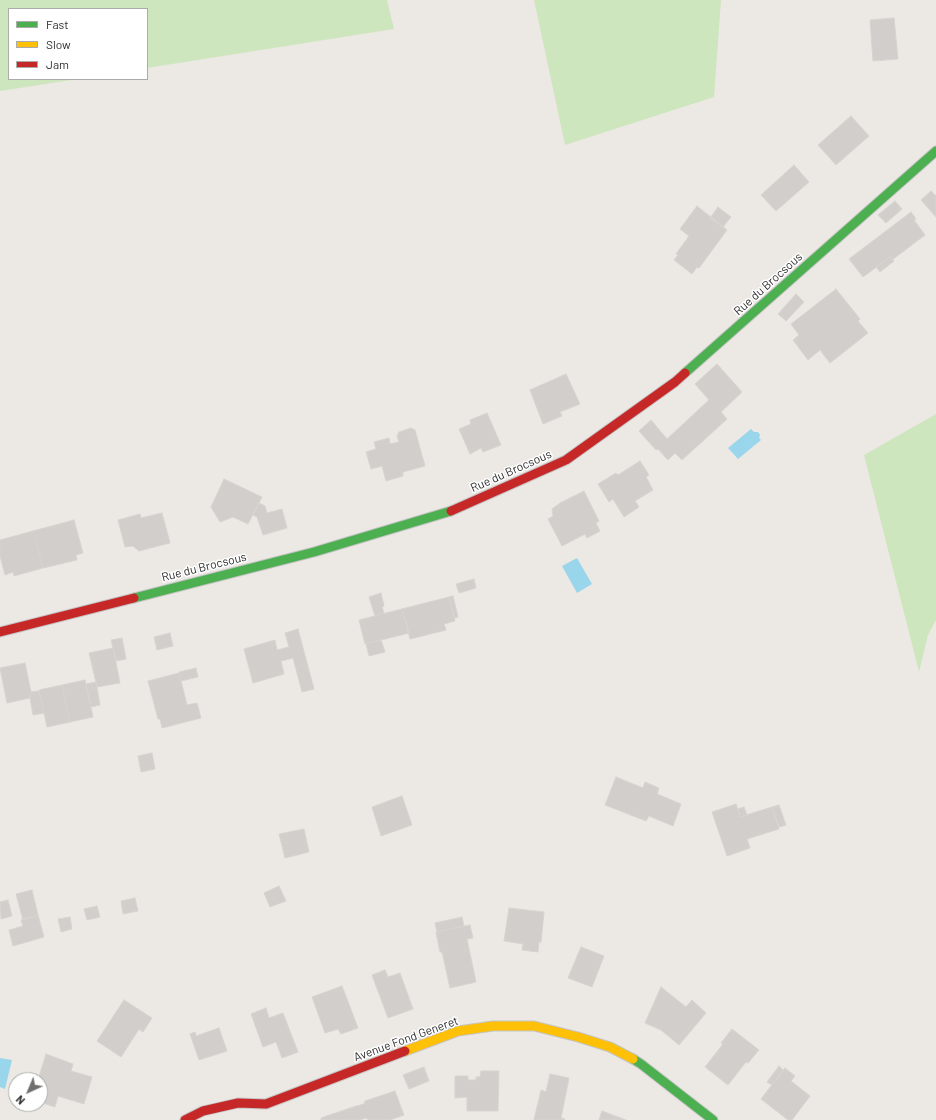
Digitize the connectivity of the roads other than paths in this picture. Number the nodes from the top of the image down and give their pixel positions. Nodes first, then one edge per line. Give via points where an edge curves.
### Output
1 (936, 151) edge
2 (0, 632) edge
3 (185, 1120) edge
4 (713, 1120) edge

1 - 2 street, Rue du Brocsous via 675,382 566,460 452,511 314,552
3 - 4 street, Avenue Fond Generet via 203,1111 238,1103 266,1104 458,1031 493,1026 534,1026 610,1047 641,1064

